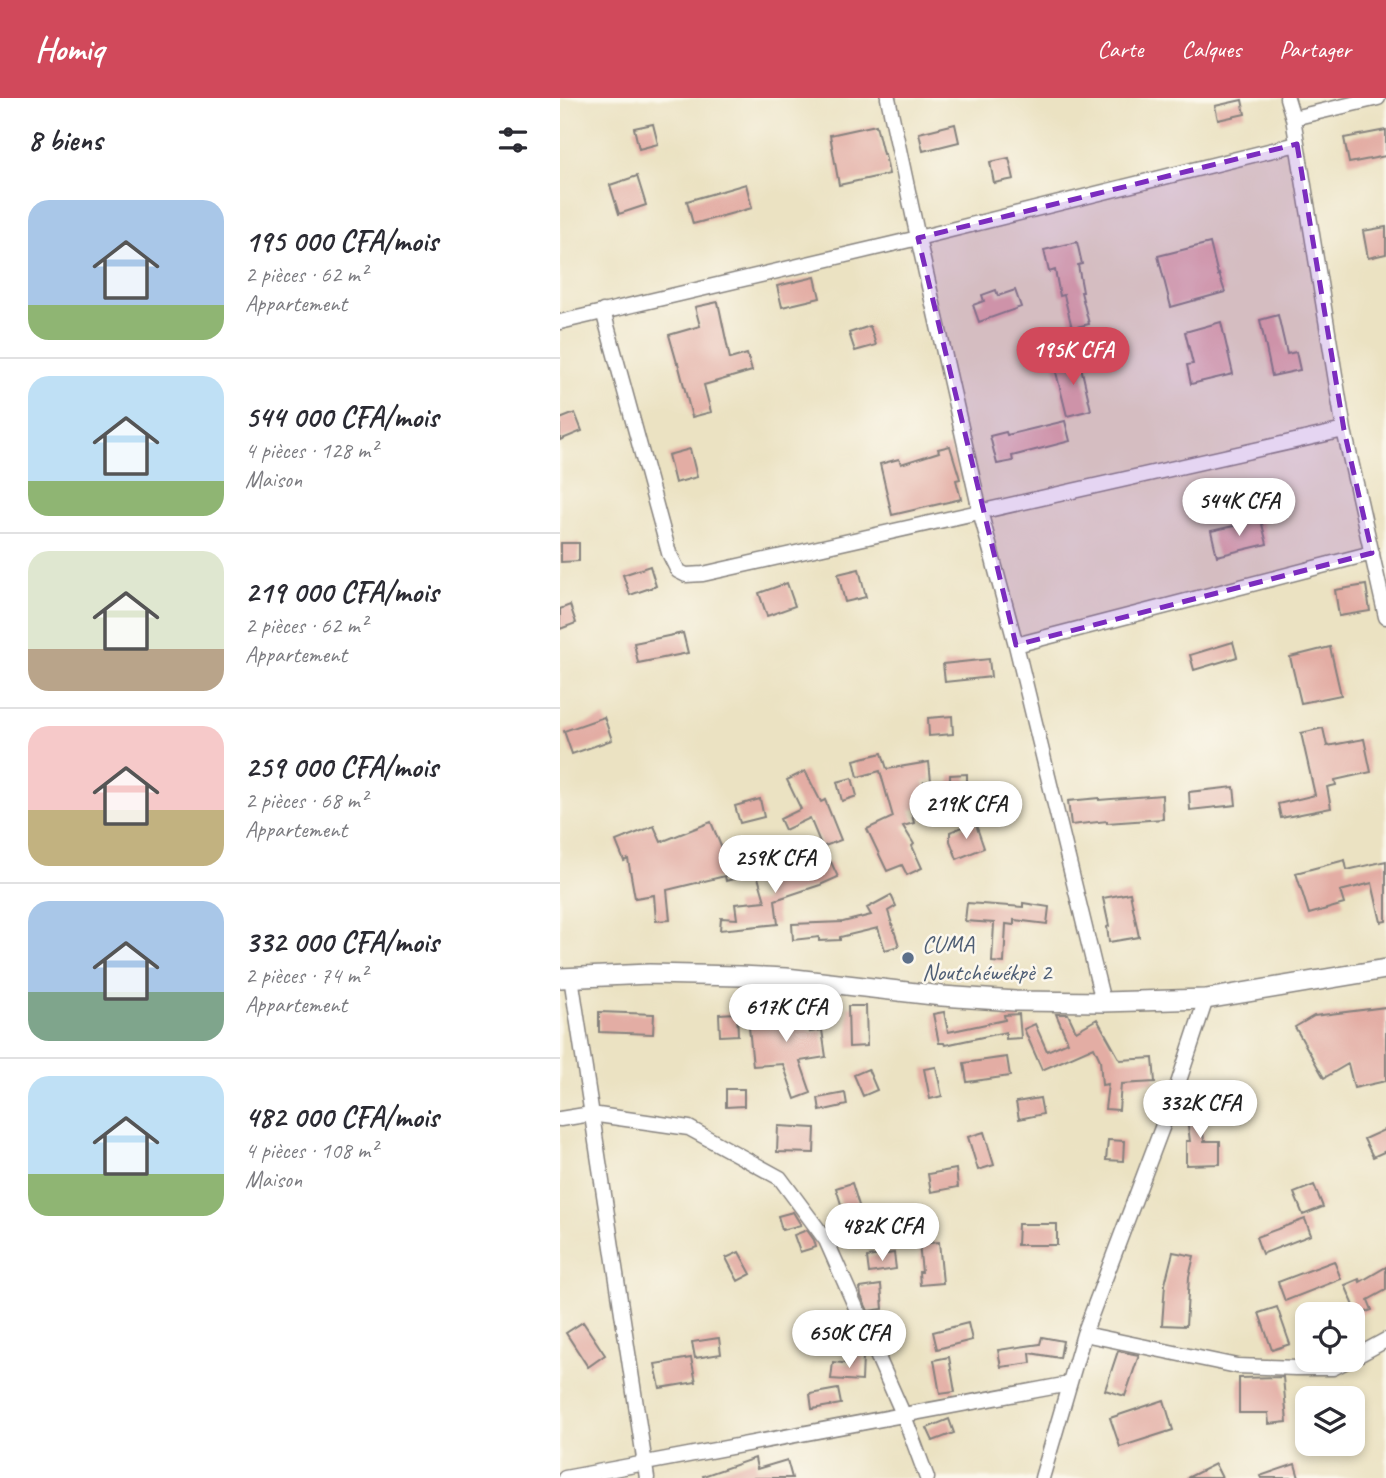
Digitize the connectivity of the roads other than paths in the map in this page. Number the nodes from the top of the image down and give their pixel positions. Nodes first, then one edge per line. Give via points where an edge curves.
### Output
1 (888, 98) edge
2 (1287, 98) edge
3 (1378, 98) edge
4 (1293, 118) junction
5 (1297, 144) junction
6 (918, 238) junction
7 (603, 312) junction
8 (560, 321) edge
9 (1344, 430) junction
10 (980, 511) junction
11 (1372, 553) junction
12 (1386, 617) edge
13 (1016, 645) junction
14 (1386, 969) edge
15 (565, 978) edge
16 (1206, 999) junction
17 (1103, 1002) junction
18 (591, 1114) junction
19 (560, 1119) edge
20 (1084, 1334) junction
21 (1386, 1339) edge
22 (1365, 1351) edge
23 (1295, 1368) edge
24 (1069, 1384) junction
25 (904, 1416) junction
26 (646, 1471) edge
27 (565, 1478) edge
28 (927, 1478) edge
29 (1042, 1478) edge

1 - 6 street
2 - 4 street
3 - 4 street
4 - 5 street
5 - 6 street
5 - 9 street
6 - 7 street
6 - 10 street
7 - 8 street
7 - 10 street via 669,553 678,571 703,574
9 - 10 street
9 - 11 street
10 - 13 street
11 - 12 street
11 - 13 street
13 - 17 street
14 - 16 main road
15 - 17 main road via 649,974 763,977 942,996
15 - 18 street
16 - 17 main road
16 - 20 street
18 - 19 street
18 - 25 street via 689,1128 780,1178 826,1240
18 - 26 street
20 - 23 street via 1237,1366
20 - 24 street
21 - 22 street
24 - 25 street
24 - 29 street
25 - 26 street
25 - 28 street
26 - 27 street

